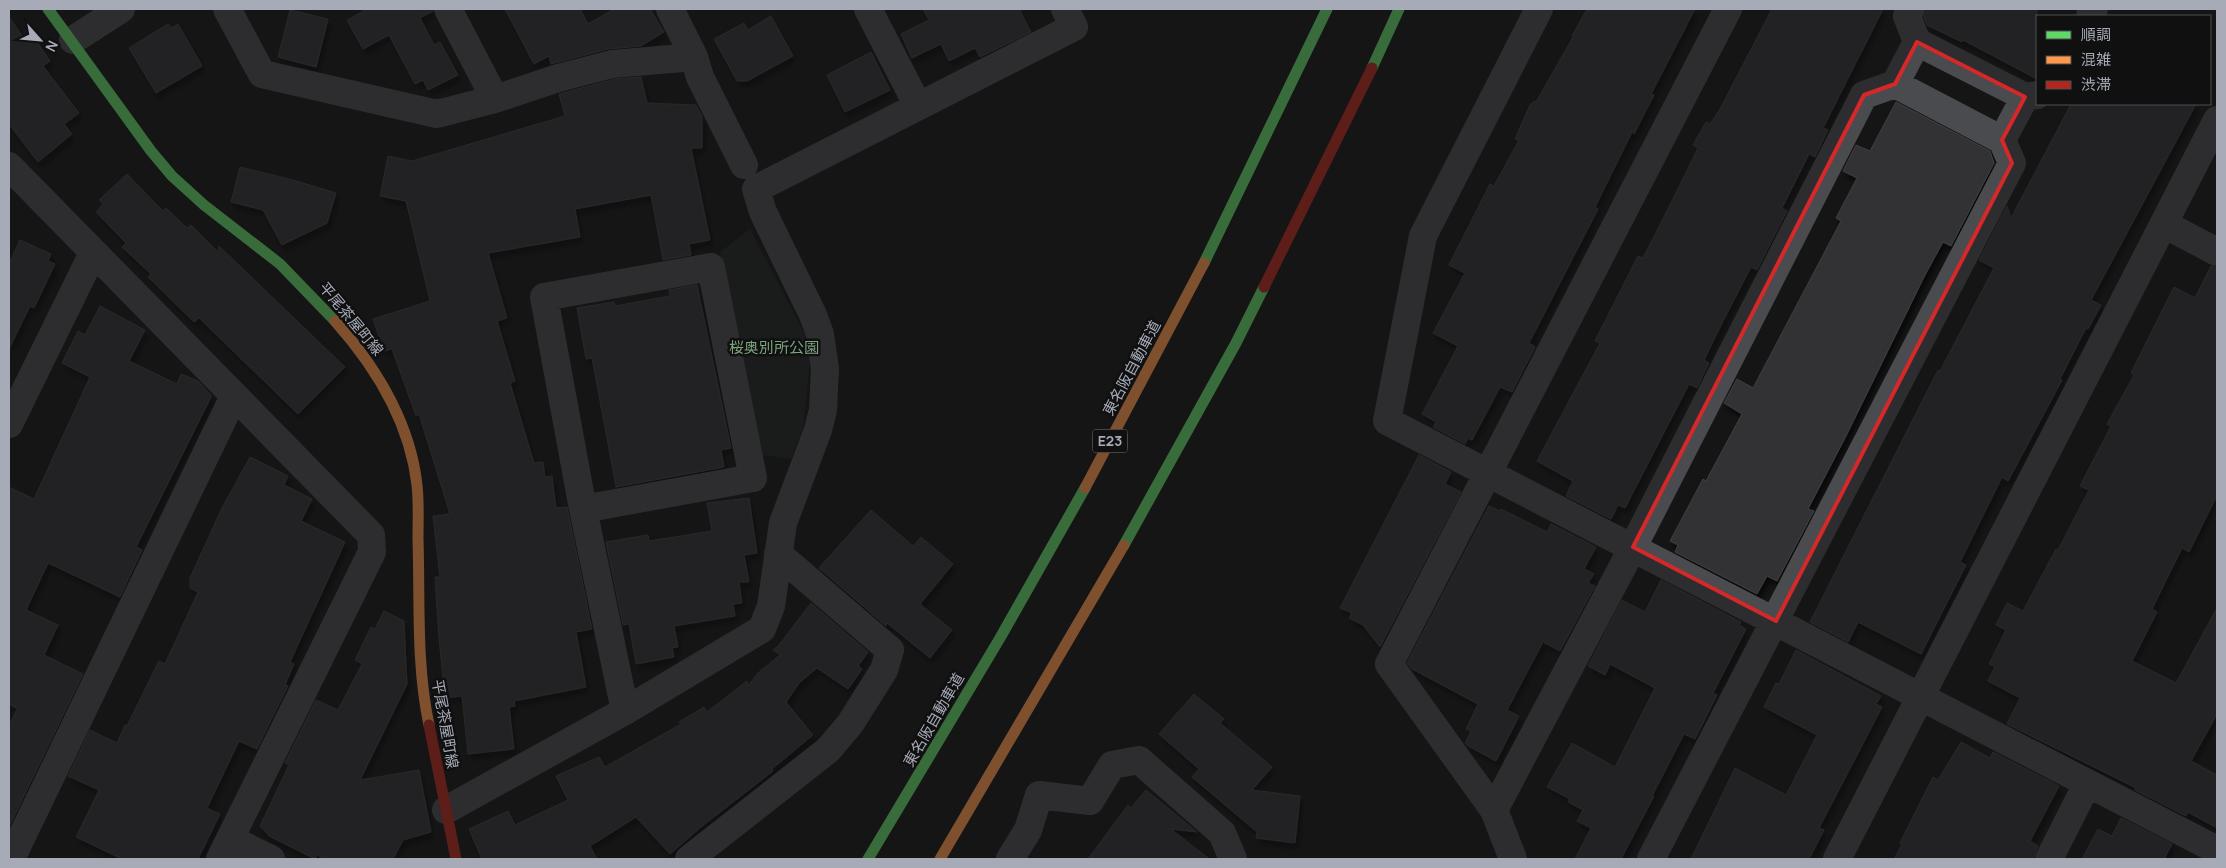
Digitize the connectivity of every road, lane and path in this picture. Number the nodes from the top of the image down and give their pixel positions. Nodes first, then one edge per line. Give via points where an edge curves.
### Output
1 (48, 9) edge
2 (121, 9) edge
3 (226, 9) edge
4 (448, 9) edge
5 (670, 9) edge
6 (868, 9) edge
7 (1065, 9) edge
8 (1327, 9) edge
9 (1399, 9) edge
10 (1539, 9) edge
11 (1728, 9) edge
12 (1911, 9) edge
13 (73, 40) junction
14 (1917, 42) junction
15 (694, 57) junction
16 (1895, 84) junction
17 (2031, 96) edge
18 (495, 99) junction
19 (918, 106) junction
20 (2217, 120) edge
21 (2002, 140) junction
22 (744, 165) dead end
23 (9, 166) edge
24 (2164, 224) junction
25 (2217, 252) edge
26 (92, 253) junction
27 (234, 396) junction
28 (9, 424) edge
29 (1488, 474) junction
30 (583, 509) junction
31 (1632, 548) junction
32 (778, 554) junction
33 (1776, 621) junction
34 (1920, 698) junction
35 (625, 711) junction
36 (2088, 784) junction
37 (446, 810) junction
38 (1494, 810) junction
39 (225, 849) edge
40 (2217, 850) edge
41 (11, 859) edge
42 (271, 859) edge
43 (456, 859) edge
44 (689, 859) edge
45 (868, 859) edge
46 (940, 859) edge
47 (1010, 859) edge
48 (1233, 859) edge
49 (1513, 859) edge
50 (1651, 859) edge
51 (1837, 859) edge
52 (2049, 859) edge

1 - 13 main road, 平尾茶屋町線
2 - 13 street
3 - 18 street via 262,74 437,114
4 - 18 street
5 - 15 street
6 - 19 street
7 - 19 street via 1074,27
8 - 45 main road, 東名阪自動車道 / E23 via 1176,318 1066,524
9 - 46 main road via 1236,342 1113,564
10 - 29 street via 1423,236 1386,421
11 - 29 street
12 - 14 street via 1907,16
13 - 37 main road, 平尾茶屋町線 via 147,146 173,176 306,289 359,350 393,404 412,458 416,485 421,664 426,712
14 - 16 street
14 - 17 street
15 - 18 street via 612,64
15 - 22 street via 700,77
16 - 21 street
16 - 31 street via 1864,95
17 - 21 street
19 - 32 street via 756,189 762,212 813,315 820,334 825,369 823,410 818,430 783,523
20 - 24 street
21 - 33 street via 2012,163
23 - 26 street
24 - 25 street
24 - 34 street
26 - 27 street
26 - 28 street
27 - 39 street via 371,536 372,552
27 - 41 street
29 - 31 street
29 - 38 street via 1389,664
30 - 30 street via 544,297 711,267 753,478
30 - 35 street
31 - 33 street
31 - 38 street
32 - 35 street via 771,606 762,629
32 - 44 street via 890,650 884,670 850,724 828,750
33 - 34 street
33 - 50 street
34 - 36 street
34 - 51 street
35 - 37 street
36 - 40 street
36 - 52 street
37 - 43 main road, 平尾茶屋町線
38 - 49 street
39 - 42 street
47 - 48 street via 1028,830 1040,795 1090,801 1112,765 1139,760 1222,833

